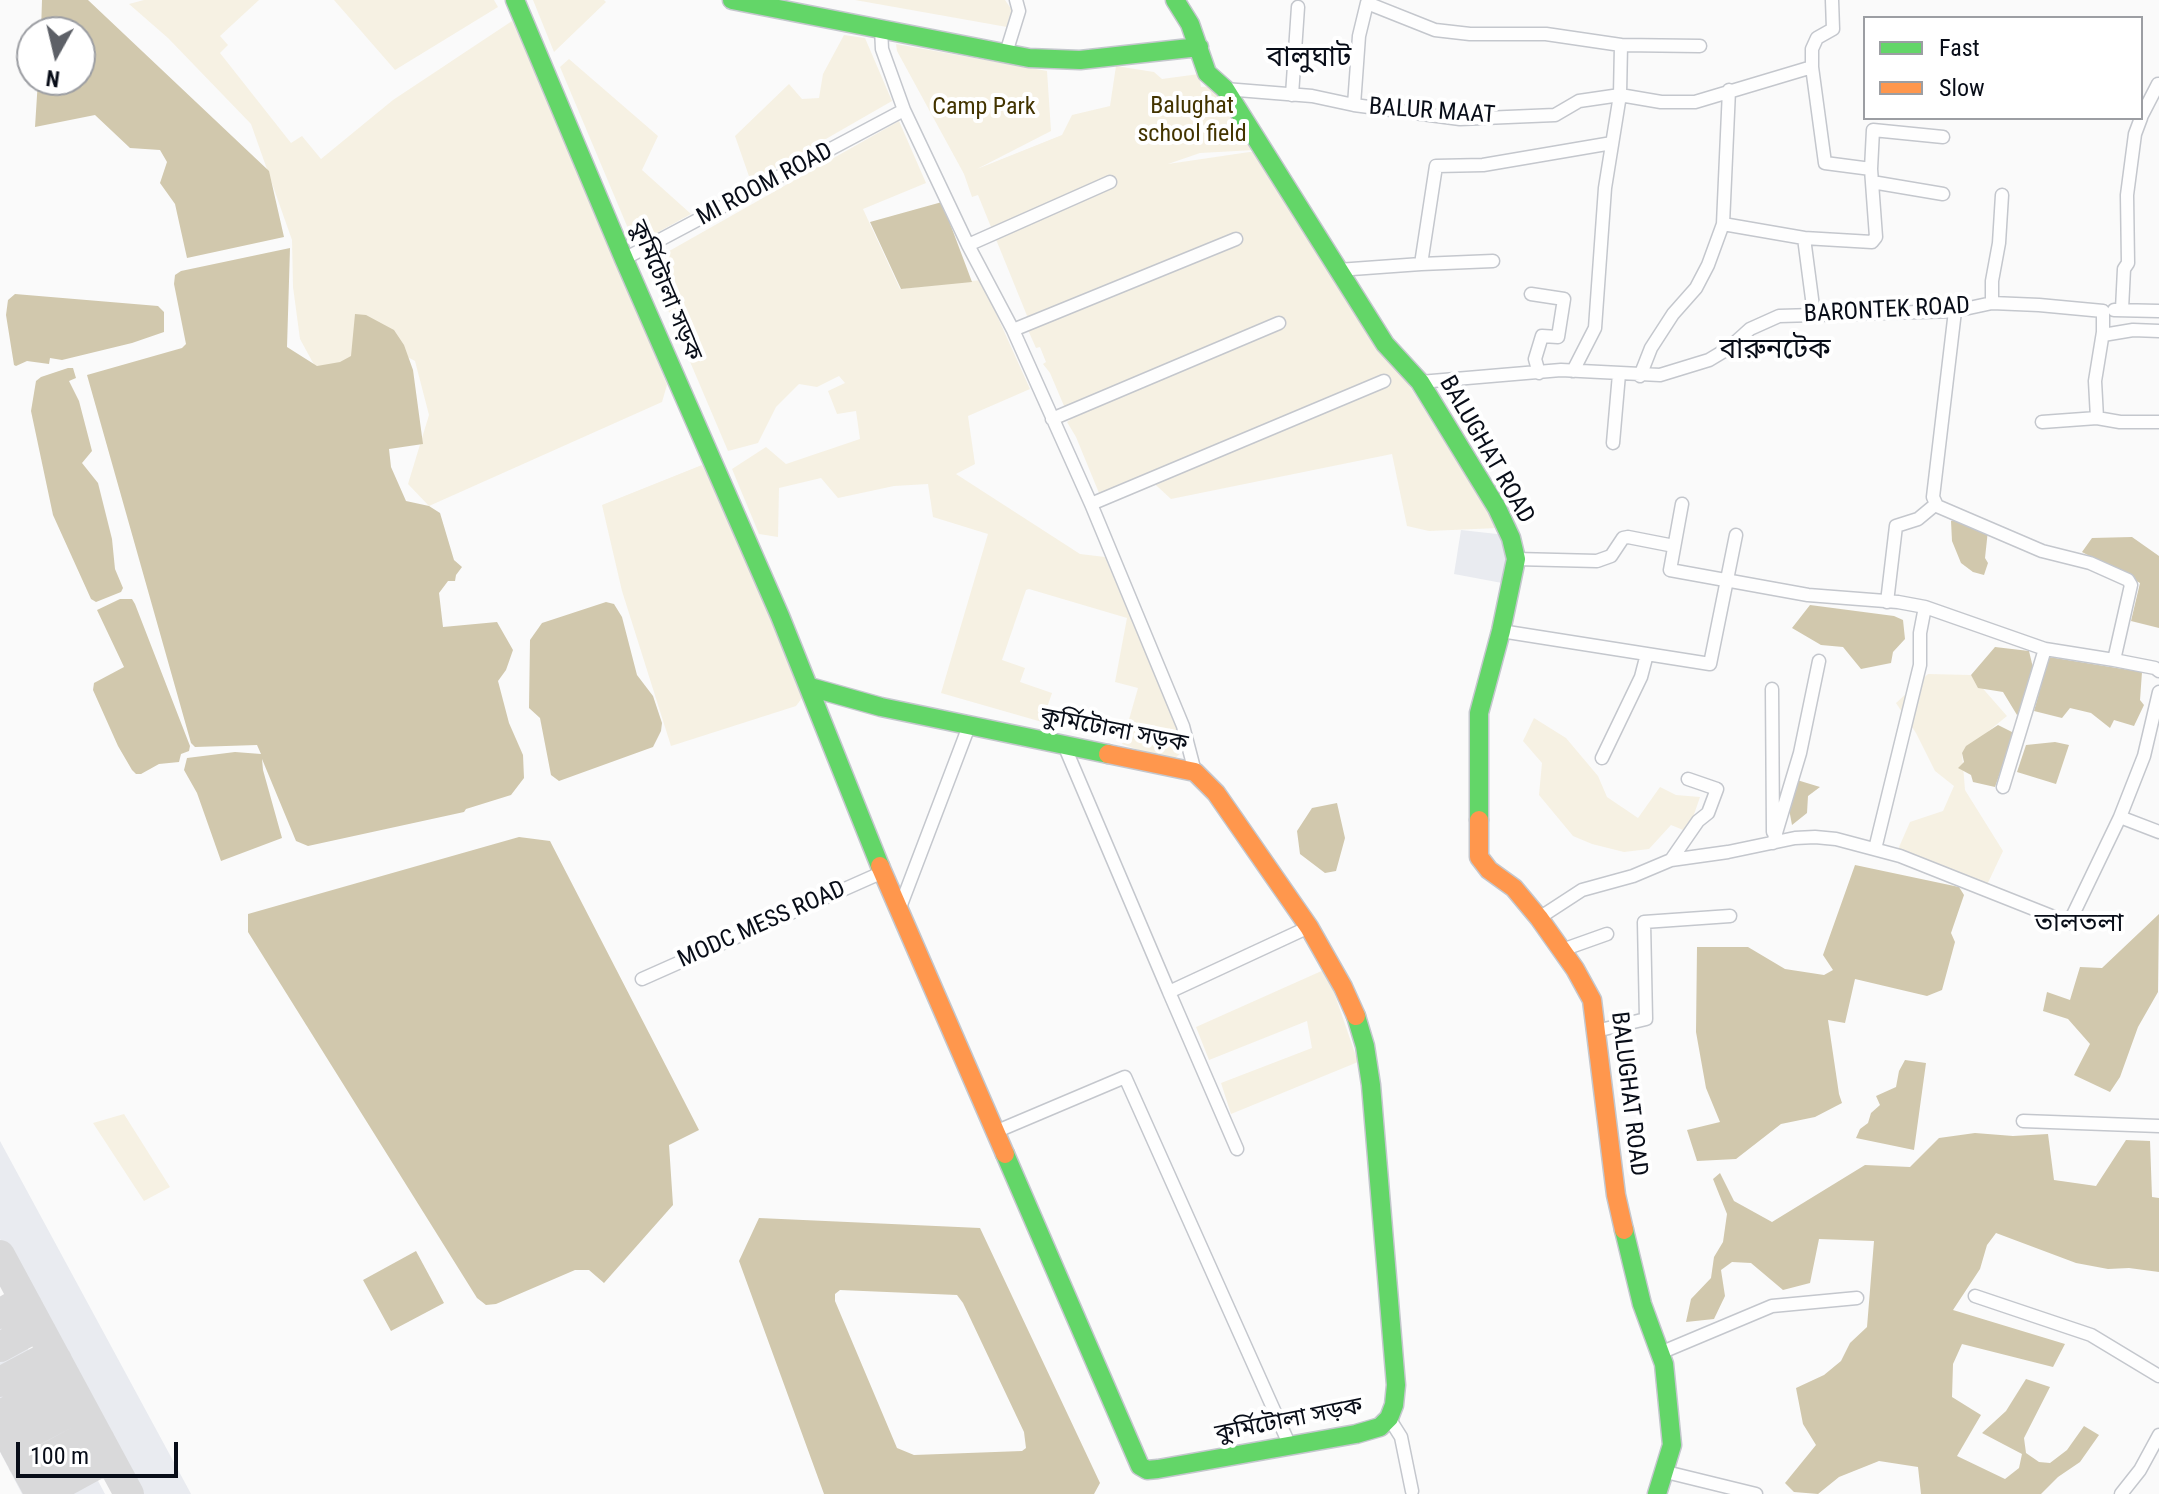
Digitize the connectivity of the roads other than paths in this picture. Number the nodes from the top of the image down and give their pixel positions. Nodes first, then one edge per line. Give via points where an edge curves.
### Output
1 (515, 0) edge
2 (732, 0) edge
3 (1016, 0) edge
4 (1175, 0) edge
5 (1832, 0) edge
6 (1298, 7) dead end
7 (881, 28) junction
8 (1621, 45) junction
9 (1700, 46) dead end
10 (1199, 47) junction
11 (1006, 53) junction
12 (1812, 67) junction
13 (2158, 84) edge
14 (1225, 89) junction
15 (1729, 90) junction
16 (1292, 95) junction
17 (1620, 95) junction
18 (1354, 105) junction
19 (904, 110) junction
20 (2143, 114) edge
21 (2140, 120) edge
22 (1874, 124) edge
23 (1943, 137) dead end
24 (1612, 143) junction
25 (1871, 175) junction
26 (1110, 182) dead end
27 (1943, 194) dead end
28 (2002, 195) dead end
29 (1723, 224) junction
30 (1804, 238) junction
31 (1236, 239) dead end
32 (968, 245) junction
33 (624, 259) junction
34 (1493, 261) dead end
35 (1421, 264) junction
36 (1338, 270) junction
37 (1531, 294) dead end
38 (1992, 303) junction
39 (2122, 309) junction
40 (1955, 311) junction
41 (2103, 311) junction
42 (2159, 311) edge
43 (1814, 314) junction
44 (1279, 323) dead end
45 (1013, 330) junction
46 (2159, 331) edge
47 (2103, 335) junction
48 (1573, 371) junction
49 (1539, 373) junction
50 (1619, 374) junction
51 (1640, 376) junction
52 (1384, 381) dead end
53 (1420, 382) junction
54 (2097, 418) junction
55 (1052, 419) junction
56 (2042, 422) dead end
57 (2159, 422) edge
58 (1613, 443) dead end
59 (1091, 504) junction
60 (1682, 504) dead end
61 (1936, 504) junction
62 (1736, 535) dead end
63 (1674, 546) junction
64 (1516, 559) junction
65 (1727, 581) junction
66 (1887, 602) junction
67 (1925, 607) junction
68 (1501, 631) junction
69 (2045, 649) junction
70 (1647, 654) junction
71 (2114, 660) junction
72 (1819, 661) dead end
73 (2159, 671) edge
74 (810, 687) junction
75 (1772, 689) dead end
76 (2159, 692) edge
77 (969, 726) junction
78 (1064, 745) junction
79 (1602, 758) dead end
80 (1195, 772) junction
81 (1688, 779) dead end
82 (2003, 787) dead end
83 (2120, 817) junction
84 (2159, 832) edge
85 (1773, 843) junction
86 (1875, 849) junction
87 (1671, 860) junction
88 (883, 872) junction
89 (899, 910) junction
90 (1730, 916) dead end
91 (1539, 918) junction
92 (1309, 927) junction
93 (1607, 934) dead end
94 (1562, 950) junction
95 (642, 979) dead end
96 (1169, 992) junction
97 (1596, 1031) junction
98 (2023, 1121) dead end
99 (2159, 1126) edge
100 (995, 1132) junction
101 (1237, 1149) dead end
102 (1975, 1296) dead end
103 (1857, 1298) dead end
104 (1660, 1353) junction
105 (2159, 1376) edge
106 (1389, 1418) junction
107 (2159, 1435) edge
108 (1290, 1446) junction
109 (1666, 1472) junction
110 (1412, 1491) dead end
111 (1657, 1494) edge
112 (1756, 1494) edge
113 (2121, 1494) edge

1 - 33 street, কুর্মিটোলা সড়ক
2 - 7 street
3 - 11 street via 1019,11
4 - 10 street, BALUGHAT ROAD
5 - 12 street via 1833,29 1817,38
6 - 16 street
7 - 11 street
7 - 19 street via 882,49
8 - 9 street
8 - 17 street
8 - 18 street via 1546,34 1435,30 1367,3
10 - 11 street via 1080,60
10 - 14 street, BALUGHAT ROAD via 1207,73
12 - 15 street, BALUR MAAT
12 - 25 street via 1825,163
13 - 20 street
14 - 16 street, BALUR MAAT
14 - 36 street, BALUGHAT ROAD
15 - 17 street, BALUR MAAT via 1695,102
15 - 29 street
16 - 18 street, BALUR MAAT
17 - 18 street, BALUR MAAT via 1579,101 1555,115 1475,119
17 - 24 street
19 - 32 street
19 - 33 street, MI ROOM ROAD
21 - 39 street via 2127,195
22 - 23 street
22 - 25 street
24 - 35 street via 1483,165 1435,166
24 - 48 street via 1595,328
25 - 27 street
25 - 30 street via 1875,240
26 - 32 street
28 - 38 street
29 - 30 street
29 - 51 street via 1702,277 1651,348
30 - 43 street
31 - 45 street
32 - 45 street
33 - 74 street, কুর্মিটোলা সড়ক
34 - 35 street
35 - 36 street
36 - 53 street, BALUGHAT ROAD via 1385,344
37 - 49 street via 1564,299 1558,337 1542,336 1535,359
38 - 40 street, BARONTEK ROAD
38 - 41 street, BARONTEK ROAD
39 - 41 street, BARONTEK ROAD
39 - 42 street, BARONTEK ROAD
40 - 43 street, BARONTEK ROAD
40 - 61 street
41 - 47 street
43 - 51 street, BARONTEK ROAD via 1779,316 1750,329 1709,360
44 - 55 street
45 - 55 street
46 - 47 street
47 - 54 street via 2095,381
48 - 49 street, BARONTEK ROAD
48 - 50 street, BARONTEK ROAD
49 - 53 street, BARONTEK ROAD
50 - 51 street, BARONTEK ROAD
50 - 58 street
52 - 59 street
53 - 64 street, BALUGHAT ROAD via 1497,508
54 - 56 street
54 - 57 street
55 - 59 street
59 - 80 street via 1183,726
60 - 63 street
61 - 66 street via 1918,519 1896,526
61 - 71 street via 2042,551 2128,580
62 - 65 street
63 - 64 street via 1628,537 1611,556 1597,561
63 - 65 street via 1670,570
64 - 68 street, BALUGHAT ROAD
65 - 66 street
65 - 70 street via 1710,664
66 - 67 street
67 - 69 street
67 - 86 street via 1920,665
68 - 70 street
68 - 91 street, BALUGHAT ROAD via 1479,713 1479,857
69 - 71 street
69 - 82 street
70 - 79 street
71 - 73 street
72 - 85 street via 1800,753
74 - 77 street, কুর্মিটোলা সড়ক
74 - 88 street, কুর্মিটোলা সড়ক
75 - 85 street
76 - 83 street via 2144,756
77 - 78 street, কুর্মিটোলা সড়ক
77 - 89 street
78 - 80 street, কুর্মিটোলা সড়ক
78 - 96 street
80 - 92 street, কুর্মিটোলা সড়ক via 1253,843
81 - 87 street via 1717,789 1708,813
83 - 84 street
83 - 86 street via 2069,923
85 - 86 street via 1815,837
85 - 87 street
87 - 91 street via 1582,890
88 - 89 street, কুর্মিটোলা সড়ক
88 - 95 street, MODC MESS ROAD
89 - 100 street, কুর্মিটোলা সড়ক
90 - 97 street via 1644,922 1646,1019
91 - 94 street, BALUGHAT ROAD
92 - 96 street
92 - 106 street, কুর্মিটোলা সড়ক via 1348,997 1367,1059 1396,1385
93 - 94 street
94 - 97 street, BALUGHAT ROAD via 1592,1000
96 - 101 street
97 - 104 street, BALUGHAT ROAD via 1616,1195 1642,1304
98 - 99 street
100 - 108 street, কুর্মিটোলা সড়ক via 1140,1466 1158,1469
100 - 108 street via 1125,1077
102 - 105 street via 2091,1335
103 - 104 street via 1772,1306
104 - 109 street, BALUGHAT ROAD via 1672,1445
106 - 108 street, কুর্মিটোলা সড়ক via 1367,1432
106 - 110 street via 1401,1437
107 - 113 street
109 - 111 street, BALUGHAT ROAD
109 - 112 street

